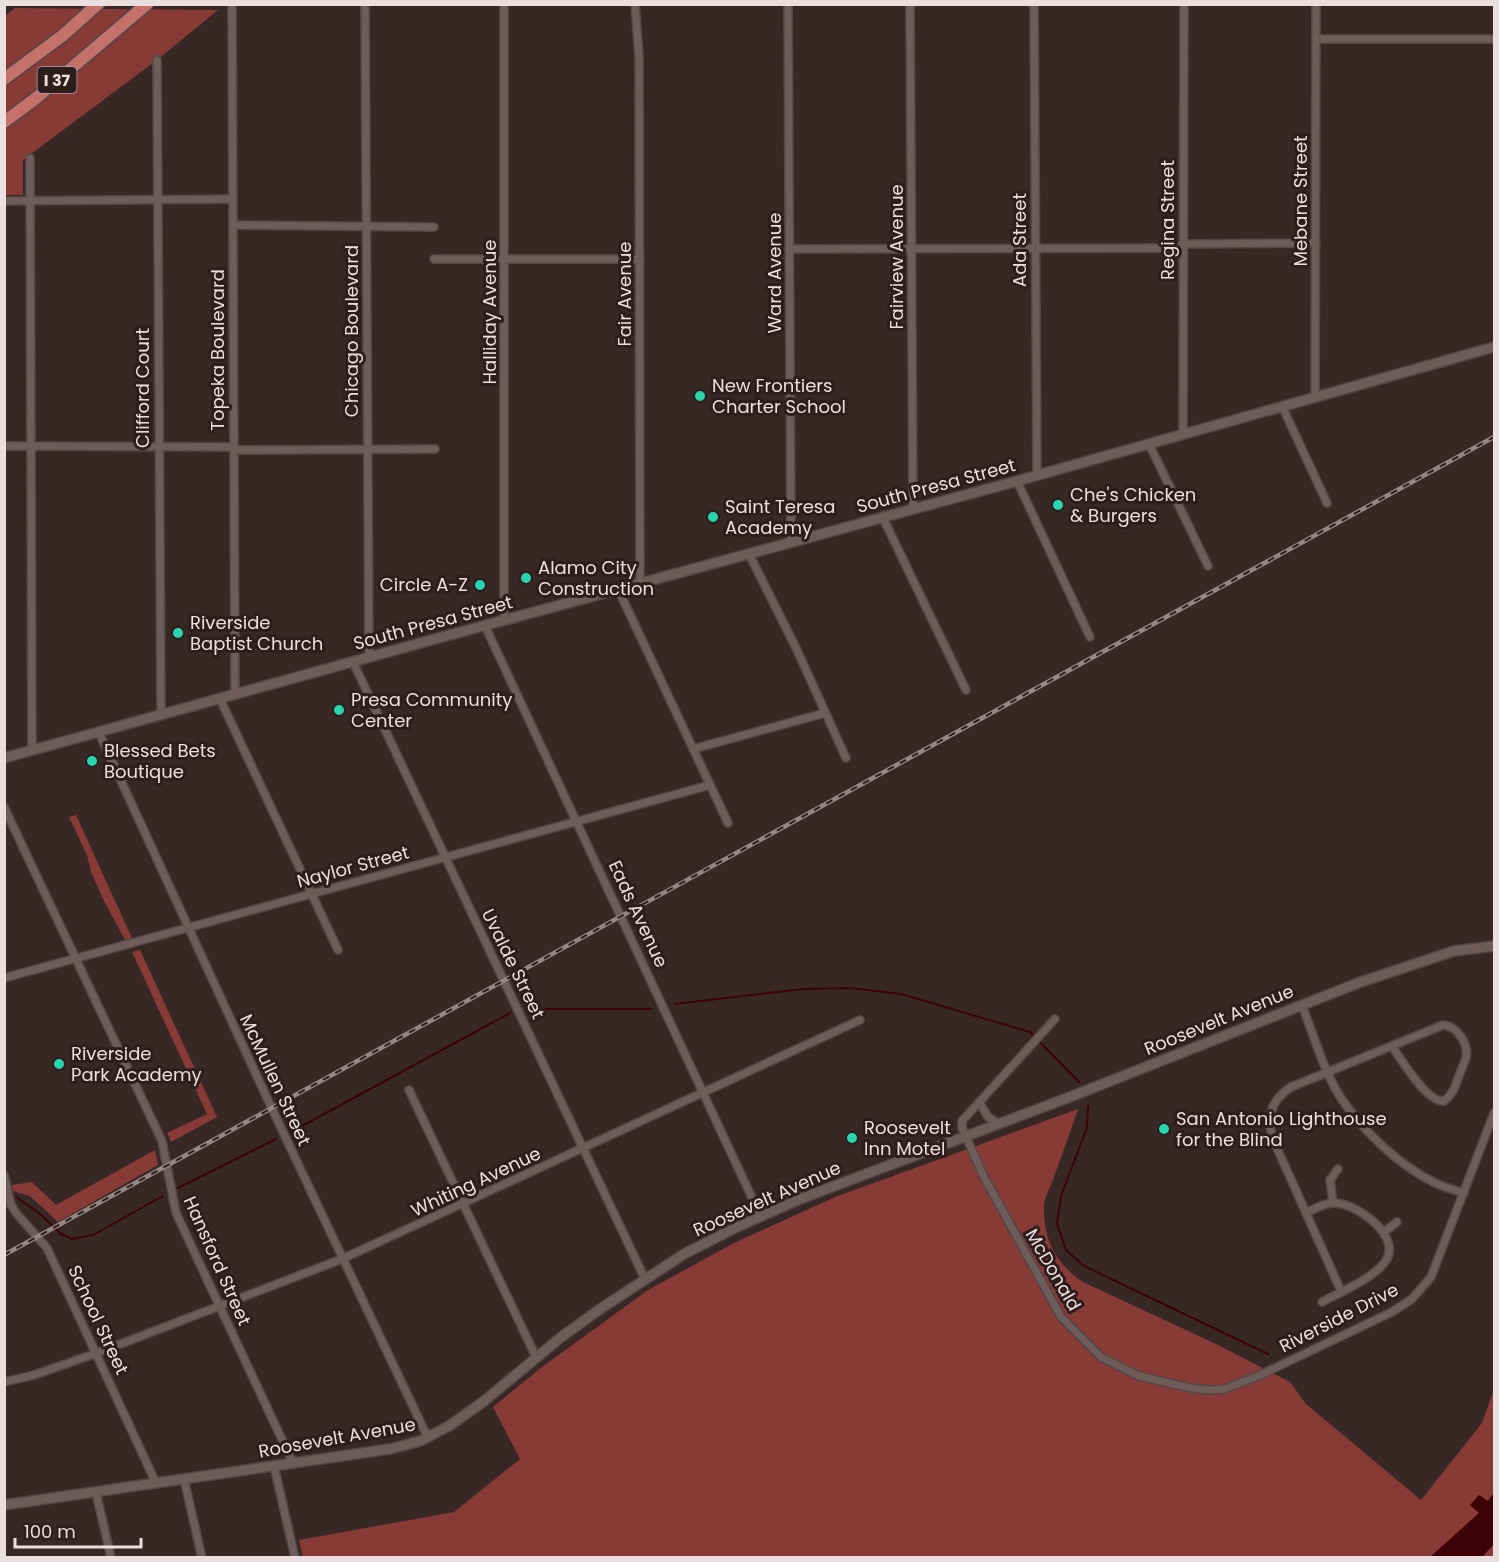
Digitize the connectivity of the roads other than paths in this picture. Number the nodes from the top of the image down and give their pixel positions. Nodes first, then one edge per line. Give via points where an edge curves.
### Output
1 (98, 4) edge
2 (147, 4) edge
3 (232, 4) edge
4 (365, 4) edge
5 (504, 4) edge
6 (635, 4) edge
7 (788, 4) edge
8 (910, 4) edge
9 (1034, 4) edge
10 (1184, 4) edge
11 (1316, 4) edge
12 (1316, 39) junction
13 (1494, 39) edge
14 (157, 60) dead end
15 (4, 79) edge
16 (4, 122) edge
17 (30, 158) dead end
18 (158, 198) junction
19 (233, 199) junction
20 (29, 200) junction
21 (4, 201) edge
22 (233, 225) junction
23 (366, 226) junction
24 (434, 227) dead end
25 (1316, 243) junction
26 (1182, 246) junction
27 (789, 249) junction
28 (1035, 249) junction
29 (912, 250) junction
30 (505, 258) junction
31 (434, 259) dead end
32 (640, 259) junction
33 (1494, 347) edge
34 (1315, 398) junction
35 (1282, 406) junction
36 (1183, 435) junction
37 (1149, 444) junction
38 (4, 446) edge
39 (30, 446) junction
40 (158, 447) junction
41 (234, 449) junction
42 (368, 449) junction
43 (435, 449) dead end
44 (1037, 476) junction
45 (1017, 481) junction
46 (1327, 503) dead end
47 (913, 509) junction
48 (884, 518) junction
49 (791, 542) junction
50 (749, 554) junction
51 (1208, 566) dead end
52 (640, 584) junction
53 (618, 590) junction
54 (504, 620) junction
55 (485, 626) junction
56 (1090, 637) dead end
57 (369, 657) junction
58 (353, 662) junction
59 (966, 690) dead end
60 (235, 695) junction
61 (220, 699) junction
62 (825, 713) junction
63 (160, 716) junction
64 (99, 733) junction
65 (693, 749) junction
66 (32, 751) junction
67 (4, 758) edge
68 (846, 758) dead end
69 (710, 785) junction
70 (4, 807) edge
71 (577, 821) junction
72 (728, 823) dead end
73 (445, 858) junction
74 (311, 894) junction
75 (189, 928) junction
76 (1494, 946) edge
77 (338, 951) dead end
78 (76, 958) junction
79 (4, 978) edge
80 (1302, 1005) junction
81 (1055, 1019) dead end
82 (860, 1020) dead end
83 (1392, 1046) junction
84 (1329, 1072) junction
85 (410, 1090) dead end
86 (704, 1092) junction
87 (979, 1102) junction
88 (1494, 1113) edge
89 (999, 1124) junction
90 (965, 1137) junction
91 (584, 1148) junction
92 (1338, 1169) dead end
93 (4, 1175) edge
94 (1464, 1193) junction
95 (1333, 1203) junction
96 (464, 1204) junction
97 (1306, 1213) junction
98 (761, 1217) junction
99 (1397, 1222) dead end
100 (1384, 1232) junction
101 (342, 1259) junction
102 (645, 1280) junction
103 (1341, 1291) junction
104 (1322, 1302) dead end
105 (219, 1307) junction
106 (97, 1353) junction
107 (536, 1357) junction
108 (4, 1382) edge
109 (1224, 1389) joint
110 (428, 1438) junction
111 (293, 1462) junction
112 (274, 1466) junction
113 (184, 1479) junction
114 (156, 1483) junction
115 (96, 1492) junction
116 (4, 1505) edge
117 (111, 1557) edge
118 (202, 1557) edge
119 (295, 1557) edge

1 - 15 highway, I 37
2 - 16 highway, I 37
3 - 19 street, Topeka Boulevard
4 - 23 street, Chicago Boulevard
5 - 30 street, Halliday Avenue
6 - 32 street, Fair Avenue
7 - 27 street, Ward Avenue
8 - 29 street, Fairview Avenue
9 - 28 street, Ada Street
10 - 26 street, Regina Street
11 - 12 street, Mebane Street
12 - 13 street
12 - 25 street, Mebane Street
14 - 18 street, Clifford Court
17 - 20 street
18 - 19 street
18 - 20 street
18 - 40 street, Clifford Court
19 - 22 street, Topeka Boulevard
20 - 21 street
20 - 39 street
22 - 23 street
22 - 41 street, Topeka Boulevard
23 - 24 street
23 - 42 street, Chicago Boulevard
25 - 26 street
25 - 34 street, Mebane Street
26 - 28 street
26 - 36 street, Regina Street
27 - 29 street
27 - 49 street, Ward Avenue
28 - 29 street
28 - 44 street, Ada Street
29 - 47 street, Fairview Avenue
30 - 31 street
30 - 32 street
30 - 54 street, Halliday Avenue
32 - 52 street, Fair Avenue
33 - 34 main road, South Presa Street
34 - 35 main road, South Presa Street
35 - 36 main road, South Presa Street
35 - 46 street
36 - 37 main road, South Presa Street
37 - 44 main road, South Presa Street
37 - 51 street
38 - 39 street
39 - 40 street
39 - 66 street
40 - 41 street
40 - 63 street, Clifford Court
41 - 42 street
41 - 60 street, Topeka Boulevard
42 - 43 street
42 - 57 street, Chicago Boulevard
44 - 45 main road, South Presa Street
45 - 47 main road, South Presa Street
45 - 56 street
47 - 48 main road, South Presa Street
48 - 49 main road, South Presa Street
48 - 59 street
49 - 50 main road, South Presa Street
50 - 52 main road, South Presa Street
50 - 62 street
52 - 53 main road, South Presa Street
53 - 54 main road, South Presa Street
53 - 65 street
54 - 55 main road, South Presa Street
55 - 57 main road, South Presa Street
55 - 71 street, Eads Avenue
57 - 58 main road, South Presa Street
58 - 60 main road, South Presa Street
58 - 73 street, Uvalde Street
60 - 61 main road, South Presa Street
61 - 63 main road, South Presa Street
61 - 74 street
62 - 65 street
62 - 68 street
63 - 64 main road, South Presa Street
64 - 66 main road, South Presa Street
64 - 75 street, McMullen Street
65 - 69 street
66 - 67 main road, South Presa Street
69 - 71 street, Naylor Street
69 - 72 street
70 - 78 street, Hansford Street
71 - 73 street, Naylor Street
71 - 86 street, Eads Avenue
73 - 74 street, Naylor Street
73 - 91 street, Uvalde Street
74 - 75 street, Naylor Street
74 - 77 street
75 - 78 street, Naylor Street
75 - 101 street, McMullen Street
76 - 80 main road, Roosevelt Avenue via 1454,951 1420,961
78 - 79 street, Naylor Street
78 - 105 street, Hansford Street via 162,1141 176,1213
80 - 84 street
80 - 89 main road, Roosevelt Avenue
81 - 87 street
82 - 86 street, Whiting Avenue
83 - 83 street via 1443,1025 1455,1029 1464,1043 1466,1057 1451,1095 1440,1101 1424,1089
83 - 84 street
84 - 94 street via 1353,1115 1390,1153 1434,1182
84 - 97 street via 1283,1092 1275,1101 1270,1118 1272,1137
85 - 96 street
86 - 91 street, Whiting Avenue
86 - 98 street, Eads Avenue
87 - 89 street via 988,1117
87 - 90 street via 962,1121
88 - 94 street, Riverside Drive
89 - 90 main road, Roosevelt Avenue
90 - 98 main road, Roosevelt Avenue
90 - 109 street, McDonald via 1061,1317 1090,1348 1153,1381
91 - 96 street, Whiting Avenue
91 - 102 street, Uvalde Street
92 - 95 street via 1330,1180
93 - 106 street, School Street via 11,1205 48,1248
94 - 109 street, Riverside Drive via 1431,1277 1412,1299 1392,1312
95 - 97 street
95 - 100 street via 1358,1212
96 - 101 street, Whiting Avenue
96 - 107 street
97 - 103 street
98 - 102 main road, Roosevelt Avenue via 713,1239
99 - 100 street
100 - 103 street via 1390,1248 1384,1263 1373,1274
101 - 105 street, Whiting Avenue
101 - 110 street, McMullen Street
102 - 107 main road, Roosevelt Avenue
103 - 104 street
105 - 106 street, Whiting Avenue
105 - 111 street, Hansford Street
106 - 108 street, Whiting Avenue
106 - 114 street, School Street
107 - 110 main road, Roosevelt Avenue via 483,1402
110 - 111 main road, Roosevelt Avenue via 390,1449
111 - 112 main road, Roosevelt Avenue
112 - 113 main road, Roosevelt Avenue
112 - 119 street
113 - 114 main road, Roosevelt Avenue
113 - 118 street
114 - 115 main road, Roosevelt Avenue
115 - 116 main road, Roosevelt Avenue
115 - 117 street

